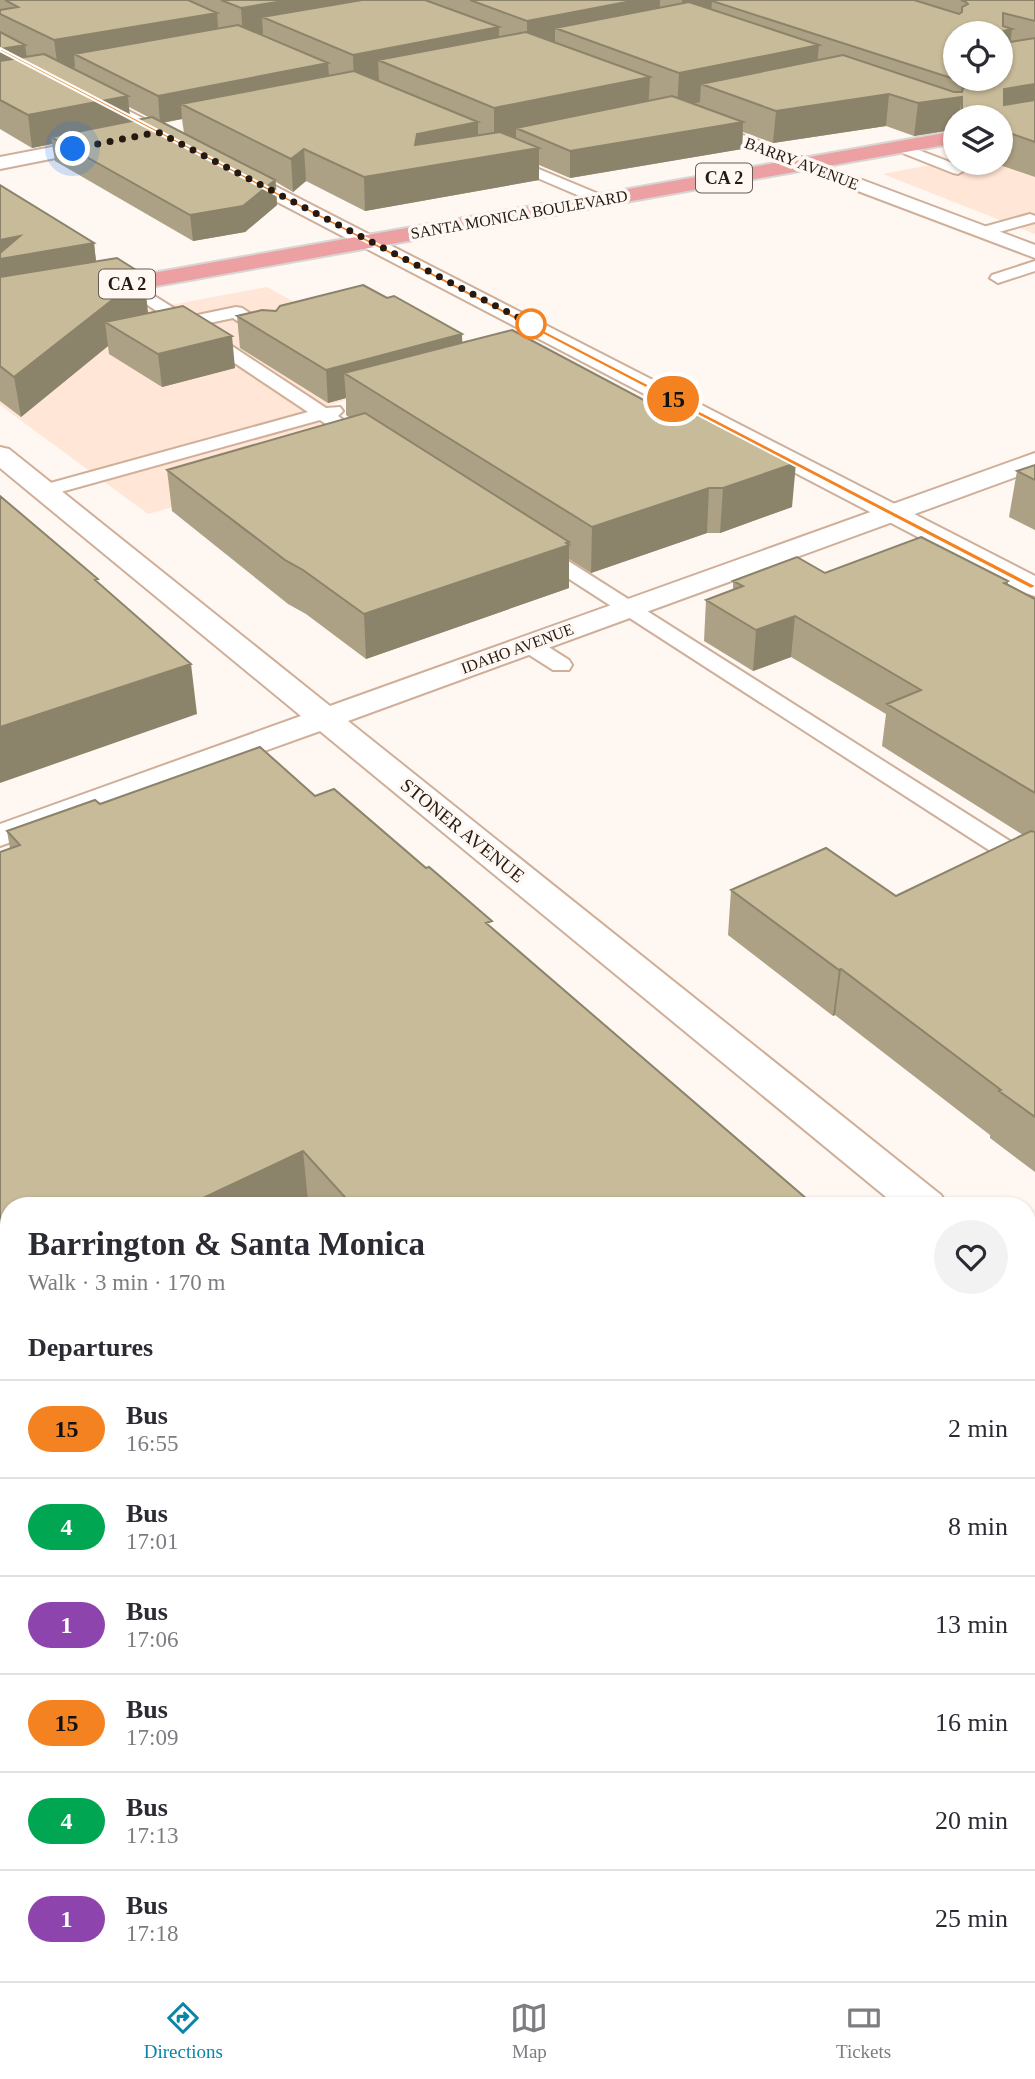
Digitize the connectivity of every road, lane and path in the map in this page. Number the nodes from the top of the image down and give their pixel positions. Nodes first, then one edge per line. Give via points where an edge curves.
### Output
1 (0, 50) edge
2 (76, 73) edge
3 (53, 77) junction
4 (32, 81) edge
5 (685, 113) edge
6 (185, 127) edge
7 (158, 132) junction
8 (943, 139) edge
9 (900, 147) junction
10 (518, 148) edge
11 (0, 163) edge
12 (803, 164) junction
13 (943, 164) edge
14 (601, 200) junction
15 (1030, 219) dead end
16 (981, 232) junction
17 (371, 241) junction
18 (1035, 253) edge
19 (1035, 266) edge
20 (105, 270) edge
21 (998, 278) dead end
22 (128, 284) junction
23 (4, 303) edge
24 (186, 323) junction
25 (272, 336) edge
26 (570, 345) junction
27 (544, 352) edge
28 (348, 407) dead end
29 (322, 415) junction
30 (379, 450) edge
31 (3, 460) edge
32 (1035, 461) edge
33 (43, 491) junction
34 (893, 513) junction
35 (516, 537) edge
36 (1035, 587) edge
37 (626, 607) junction
38 (528, 644) junction
39 (561, 665) dead end
40 (325, 719) junction
41 (0, 836) edge
42 (1035, 868) edge
43 (915, 1197) edge

1 - 3 street
2 - 3 lane
3 - 4 lane
3 - 7 street
5 - 12 street, BARRY AVENUE
6 - 7 street
7 - 11 street
7 - 17 street
8 - 9 main road, SANTA MONICA BOULEVARD / CA 2
9 - 12 main road, SANTA MONICA BOULEVARD / CA 2
9 - 13 lane
10 - 14 lane via 492,153 494,158
12 - 14 main road, SANTA MONICA BOULEVARD / CA 2
12 - 16 street, BARRY AVENUE
14 - 17 main road, SANTA MONICA BOULEVARD / CA 2
15 - 16 lane
16 - 18 street, BARRY AVENUE
17 - 22 main road, SANTA MONICA BOULEVARD / CA 2
17 - 26 street
19 - 21 lane
20 - 22 lane
22 - 23 main road, SANTA MONICA BOULEVARD / CA 2
22 - 24 lane
24 - 25 lane via 236,312
24 - 29 lane
26 - 27 lane
26 - 34 street
28 - 29 lane
29 - 30 lane
29 - 33 lane
31 - 33 street, STONER AVENUE
32 - 34 street, IDAHO AVENUE
33 - 40 street, STONER AVENUE
34 - 36 street
34 - 37 street, IDAHO AVENUE
35 - 37 lane
37 - 38 street, IDAHO AVENUE
37 - 42 lane
38 - 39 lane
38 - 40 street, IDAHO AVENUE
40 - 41 street, IDAHO AVENUE
40 - 43 street, STONER AVENUE

